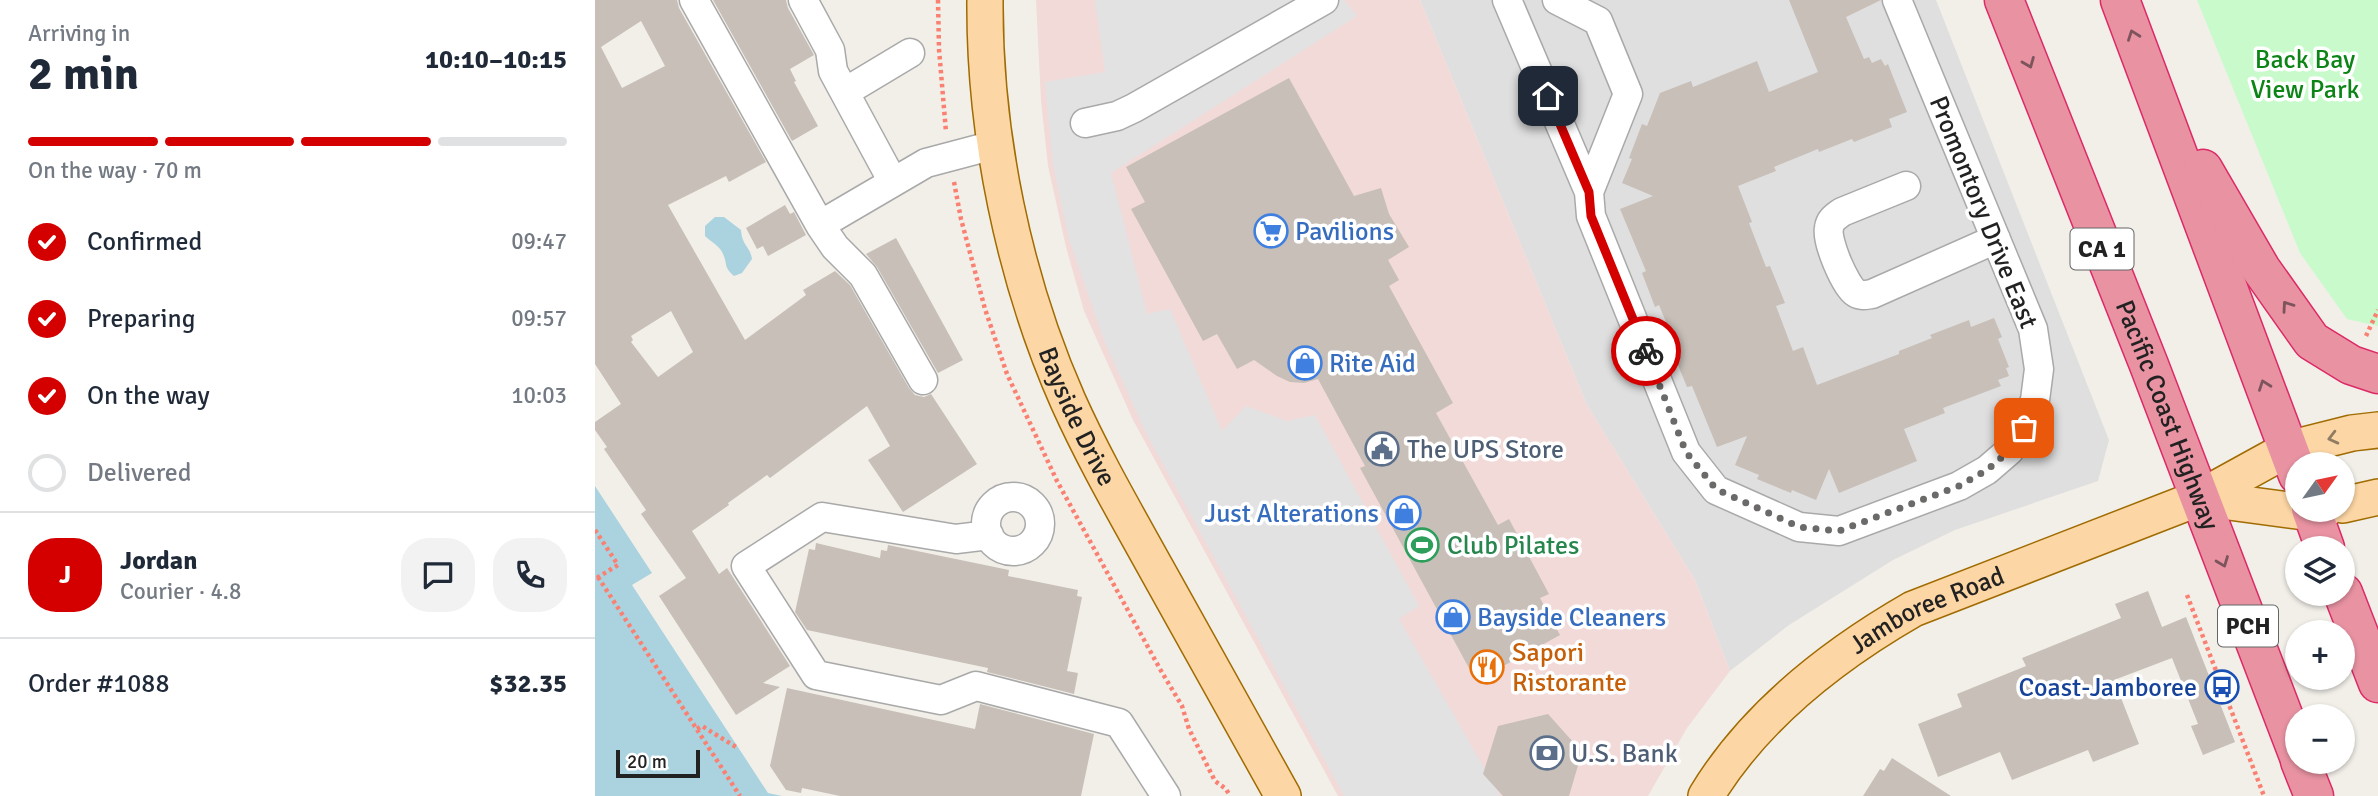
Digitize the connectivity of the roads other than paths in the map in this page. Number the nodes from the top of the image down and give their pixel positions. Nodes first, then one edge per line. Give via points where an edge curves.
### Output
1 (694, 0) edge
2 (803, 0) edge
3 (985, 0) edge
4 (1324, 0) edge
5 (1507, 0) edge
6 (1557, 0) edge
7 (1897, 0) edge
8 (2004, 0) edge
9 (2120, 0) edge
10 (910, 53) dead end
11 (2148, 77) junction
12 (845, 92) junction
13 (1085, 122) dead end
14 (994, 145) junction
15 (893, 183) junction
16 (1906, 186) dead end
17 (1589, 192) junction
18 (820, 225) junction
19 (1996, 239) junction
20 (2371, 357) edge
21 (923, 380) dead end
22 (2378, 430) edge
23 (2289, 452) edge
24 (2313, 452) edge
25 (2285, 465) edge
26 (2378, 497) edge
27 (2199, 498) junction
28 (2355, 502) edge
29 (2285, 506) edge
30 (989, 535) dead end
31 (2348, 606) edge
32 (2378, 683) edge
33 (2285, 720) edge
34 (2306, 774) edge
35 (1166, 796) edge
36 (1283, 796) edge
37 (1706, 796) edge
38 (2314, 796) edge

1 - 18 street
2 - 12 street via 830,50 833,71
3 - 14 main road, Bayside Drive
4 - 13 street via 1134,108
5 - 17 street, Promontory Drive East
6 - 17 street via 1598,21 1628,94
7 - 19 street, Promontory Drive East
8 -> 27 highway, Pacific Coast Highway / CA 1
11 -> 9 highway
10 - 12 street
20 -> 11 highway via 2351,365 2312,341 2261,269
23 -> 11 highway
12 - 15 street
14 - 15 street via 926,163
14 - 36 main road, Bayside Drive via 1033,308 1068,401 1103,474
15 - 18 street
16 - 19 street via 1842,212 1829,225 1828,236 1854,292 1871,294
17 - 19 street, Promontory Drive East via 1591,216 1686,452 1716,489 1799,527 1839,531 1959,486 2009,451 2035,400 2039,369 2033,329
18 - 21 street via 863,275
22 -> 24 main road, Jamboree Road via 2352,433
25 - 27 main road, Jamboree Road
26 - 28 main road, Jamboree Road
27 - 29 main road, Jamboree Road
27 -> 33 highway, Pacific Coast Highway / PCH
27 - 37 main road, Jamboree Road via 1958,590 1872,633 1789,697 1750,737
30 - 35 street via 956,539 822,517 746,566 816,676 941,700 976,686 1119,723
31 - 32 highway
34 - 38 highway

